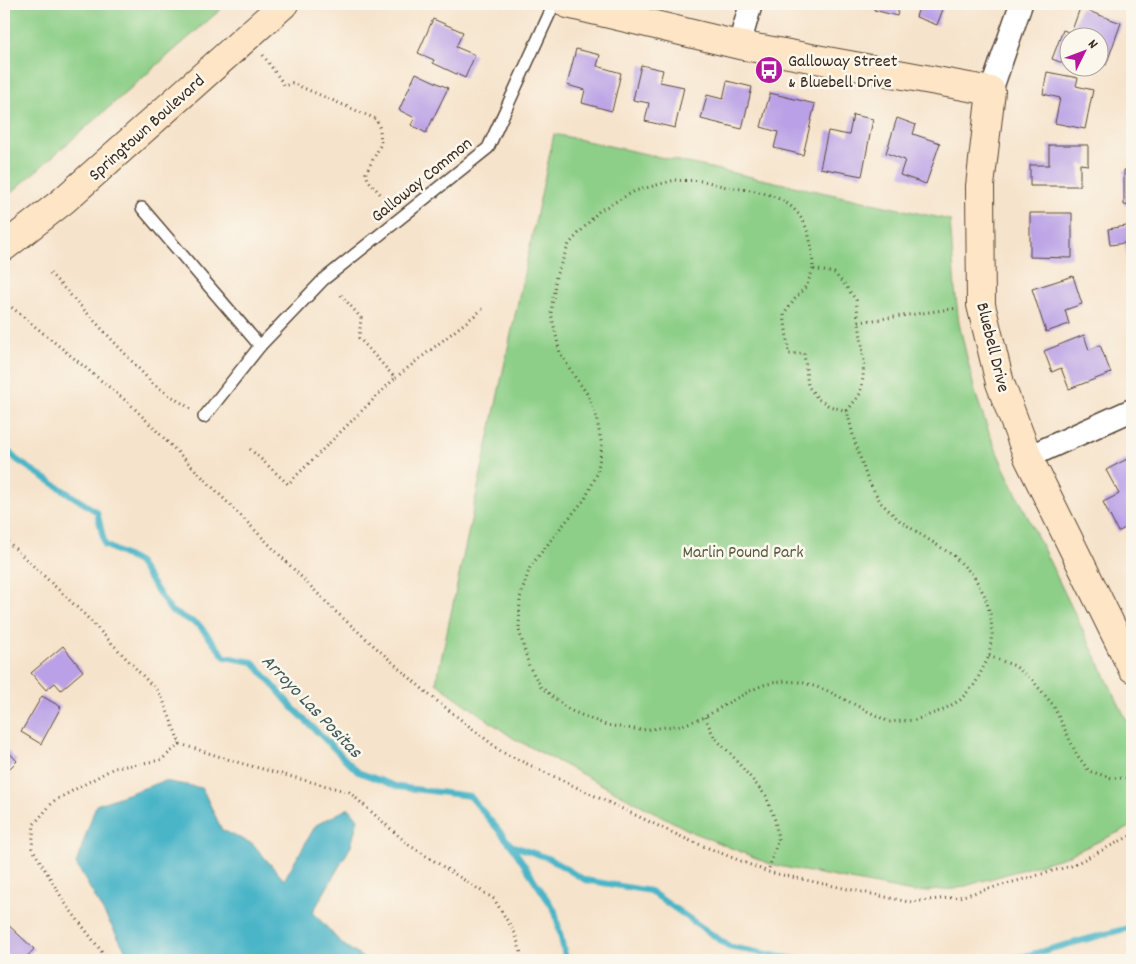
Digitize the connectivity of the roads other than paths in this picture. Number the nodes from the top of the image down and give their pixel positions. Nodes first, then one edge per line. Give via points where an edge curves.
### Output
1 (284, 4) edge
2 (554, 4) edge
3 (567, 4) edge
4 (751, 4) edge
5 (1021, 4) edge
6 (739, 44) junction
7 (991, 92) junction
8 (142, 208) dead end
9 (4, 247) edge
10 (260, 346) junction
11 (1132, 410) edge
12 (204, 417) road end
13 (1028, 457) junction
14 (1132, 668) edge

1 - 9 street, Springtown Boulevard via 63,201
2 - 10 lane, Galloway Common via 488,148 323,280
3 - 6 street
4 - 6 street
5 - 7 street, Bluebell Drive
6 - 7 street
7 - 13 street, Bluebell Drive via 980,186 981,305 1000,383
8 - 10 lane
10 - 12 lane, Galloway Common
11 - 13 street
13 - 14 street, Bluebell Drive

